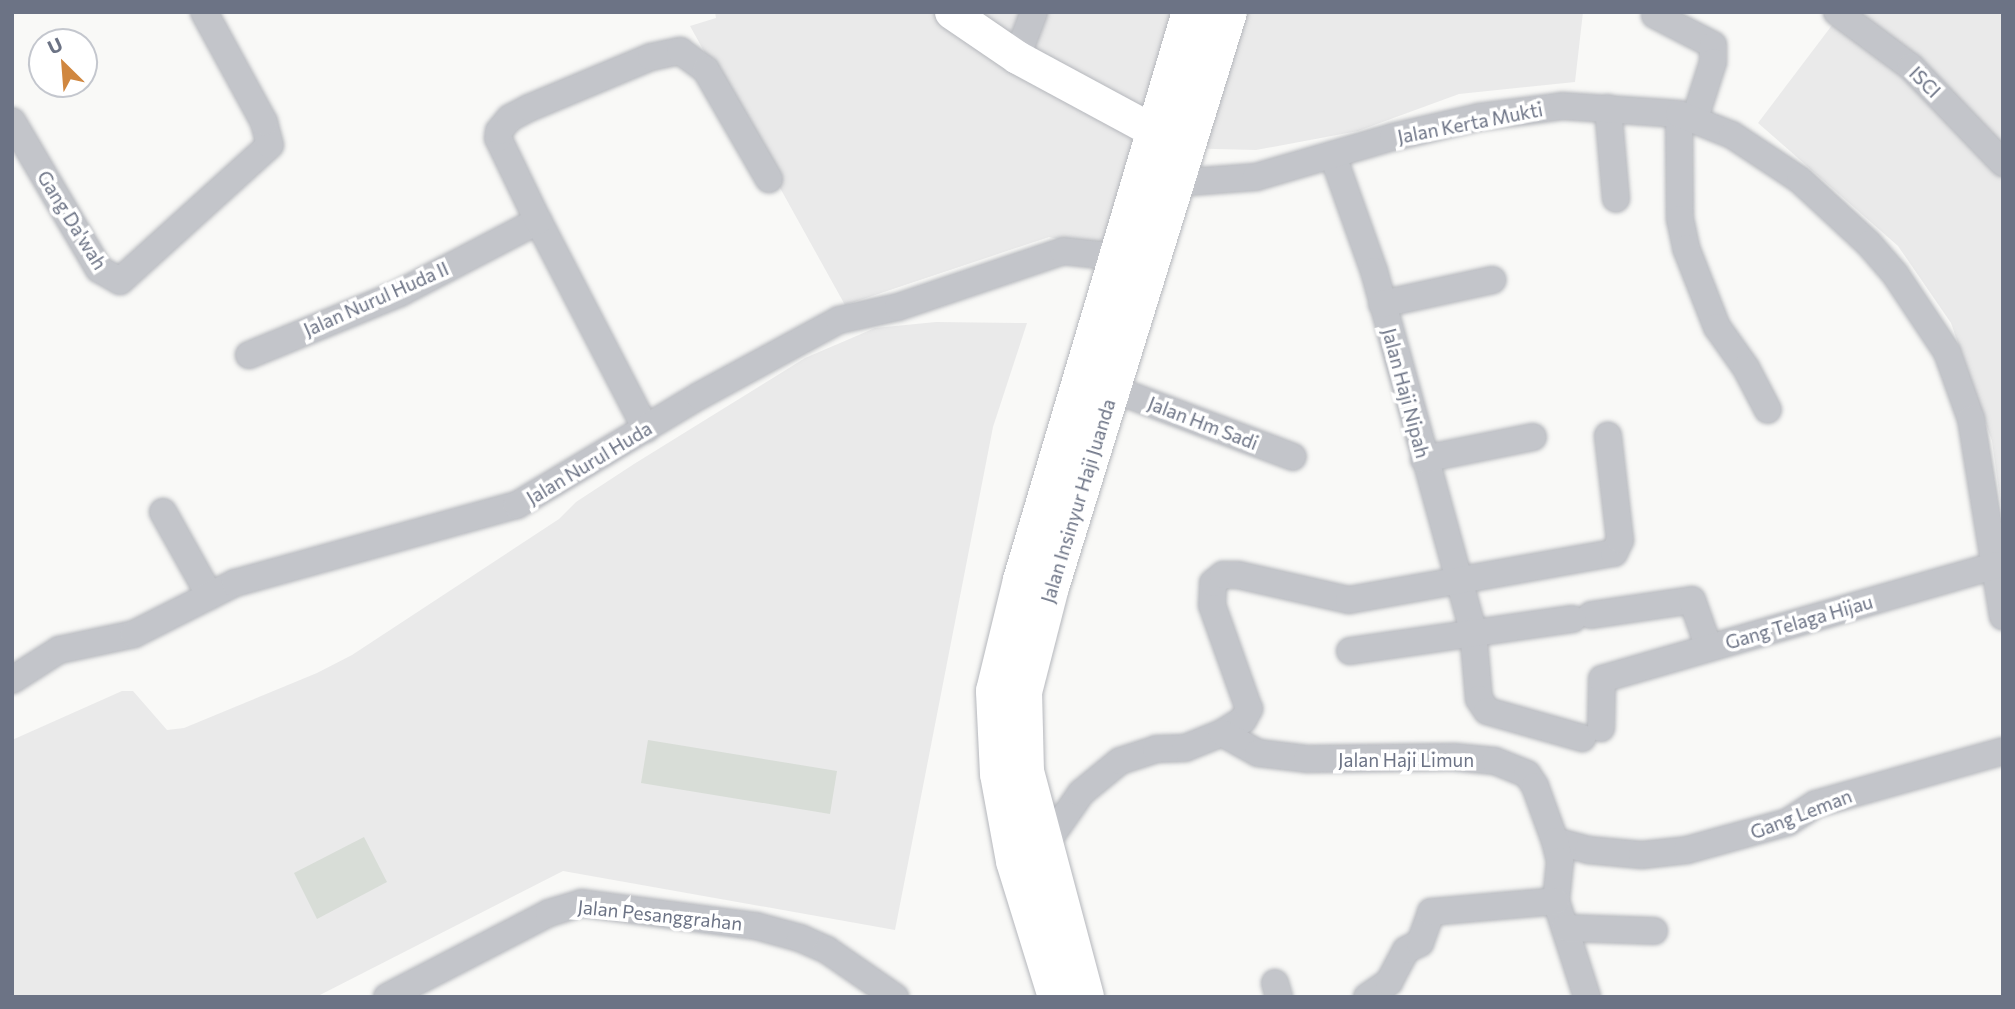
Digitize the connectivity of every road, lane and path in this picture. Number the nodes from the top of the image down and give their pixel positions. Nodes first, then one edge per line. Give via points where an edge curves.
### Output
1 (204, 12) edge
2 (951, 12) edge
3 (1034, 12) edge
4 (1191, 12) edge
5 (1228, 12) edge
6 (1837, 12) edge
7 (1655, 15) dead end
8 (1017, 57) junction
9 (1608, 108) junction
10 (1687, 116) junction
11 (12, 121) edge
12 (1171, 136) junction
13 (1333, 156) junction
14 (2003, 163) edge
15 (769, 179) dead end
16 (1176, 183) junction
17 (1616, 199) dead end
18 (538, 221) junction
19 (1119, 257) junction
20 (1492, 280) dead end
21 (1382, 304) junction
22 (249, 355) dead end
23 (1113, 389) junction
24 (1768, 410) dead end
25 (646, 429) junction
26 (1608, 436) dead end
27 (1533, 437) dead end
28 (1293, 457) dead end
29 (1424, 458) junction
30 (163, 512) dead end
31 (1997, 565) junction
32 (1458, 579) junction
33 (1036, 583) junction
34 (210, 596) junction
35 (2003, 616) edge
36 (1472, 631) junction
37 (1709, 648) junction
38 (1350, 651) dead end
39 (1602, 679) joint
40 (12, 680) edge
41 (1223, 733) junction
42 (2003, 751) edge
43 (1555, 841) junction
44 (1042, 849) junction
45 (1556, 901) junction
46 (1565, 928) junction
47 (1654, 931) dead end
48 (387, 997) edge
49 (895, 997) edge
50 (1057, 997) edge
51 (1084, 997) edge
52 (1367, 997) edge
53 (1587, 997) edge

1 - 11 street, Gang Da'wah via 264,122 270,145 130,275 113,280 99,269
2 - 8 main road
3 - 8 street
4 - 12 highway, Jalan Insinyur Haji Juanda
5 - 12 highway, Jalan Insinyur Haji Juanda
6 - 14 street, ISCI via 1911,67
7 - 10 street via 1713,45 1713,62
8 - 12 main road
9 - 10 street, Jalan Kerta Mukti
9 - 13 street, Jalan Kerta Mukti via 1562,106 1479,117
9 - 17 street
10 - 24 street via 1680,219 1686,248 1717,327
10 - 31 street, Jalan Kerta Mukti via 1732,135 1800,180 1869,244 1921,312 1947,352 1964,395
12 - 16 highway, Jalan Insinyur Haji Juanda
12 - 19 highway, Jalan Insinyur Haji Juanda
13 - 16 street, Jalan Kerta Mukti via 1256,177
13 - 21 street, Jalan Haji Nipah
15 - 18 street via 706,70 680,51 651,57 529,108 503,124 498,138
16 - 23 highway, Jalan Insinyur Haji Juanda
18 - 22 street, Jalan Nurul Huda II via 400,293
18 - 25 street
19 - 25 street, Jalan Nurul Huda via 1063,251 898,307 839,320
19 - 33 highway, Jalan Insinyur Haji Juanda
20 - 21 street
21 - 29 street, Jalan Haji Nipah
23 - 28 street, Jalan Hm Sadi
23 - 33 highway, Jalan Insinyur Haji Juanda
25 - 34 street, Jalan Nurul Huda via 517,505 235,583
26 - 32 street via 1620,540 1614,553
27 - 29 street
29 - 32 street, Jalan Haji Nipah
30 - 34 street
31 - 35 street, Jalan Kerta Mukti
31 - 37 street, Gang Telaga Hijau
32 - 36 street, Jalan Haji Nipah
32 - 41 street via 1349,600 1223,575 1213,583 1212,605 1249,709 1243,720
33 - 44 highway, Jalan Insinyur Haji Juanda via 1023,692 1025,772
33 - 50 highway, Jalan Insinyur Haji Juanda via 995,691 999,774 1015,860
34 - 40 street, Jalan Nurul Huda via 134,634 59,650
36 - 37 street via 1692,600
36 - 38 street
36 - 39 street, Jalan Haji Nipah via 1479,699 1486,711 1592,733
37 - 39 street, Gang Telaga Hijau
41 - 43 street, Jalan Haji Limun via 1258,753 1307,759 1454,757 1495,761 1527,774
41 - 44 street via 1185,748 1156,749 1120,761 1081,793
42 - 43 street, Gang Leman via 1816,804 1788,822 1687,850 1642,855 1588,850
43 - 45 street, Jalan Haji Limun via 1560,861
44 - 51 highway, Jalan Insinyur Haji Juanda
45 - 46 street, Jalan Haji Limun
45 - 52 street via 1431,912 1420,943 1406,950 1389,982
46 - 47 street
46 - 53 street, Jalan Haji Limun
48 - 49 street, Jalan Pesanggrahan via 549,913 581,903 756,926 800,938 827,950

